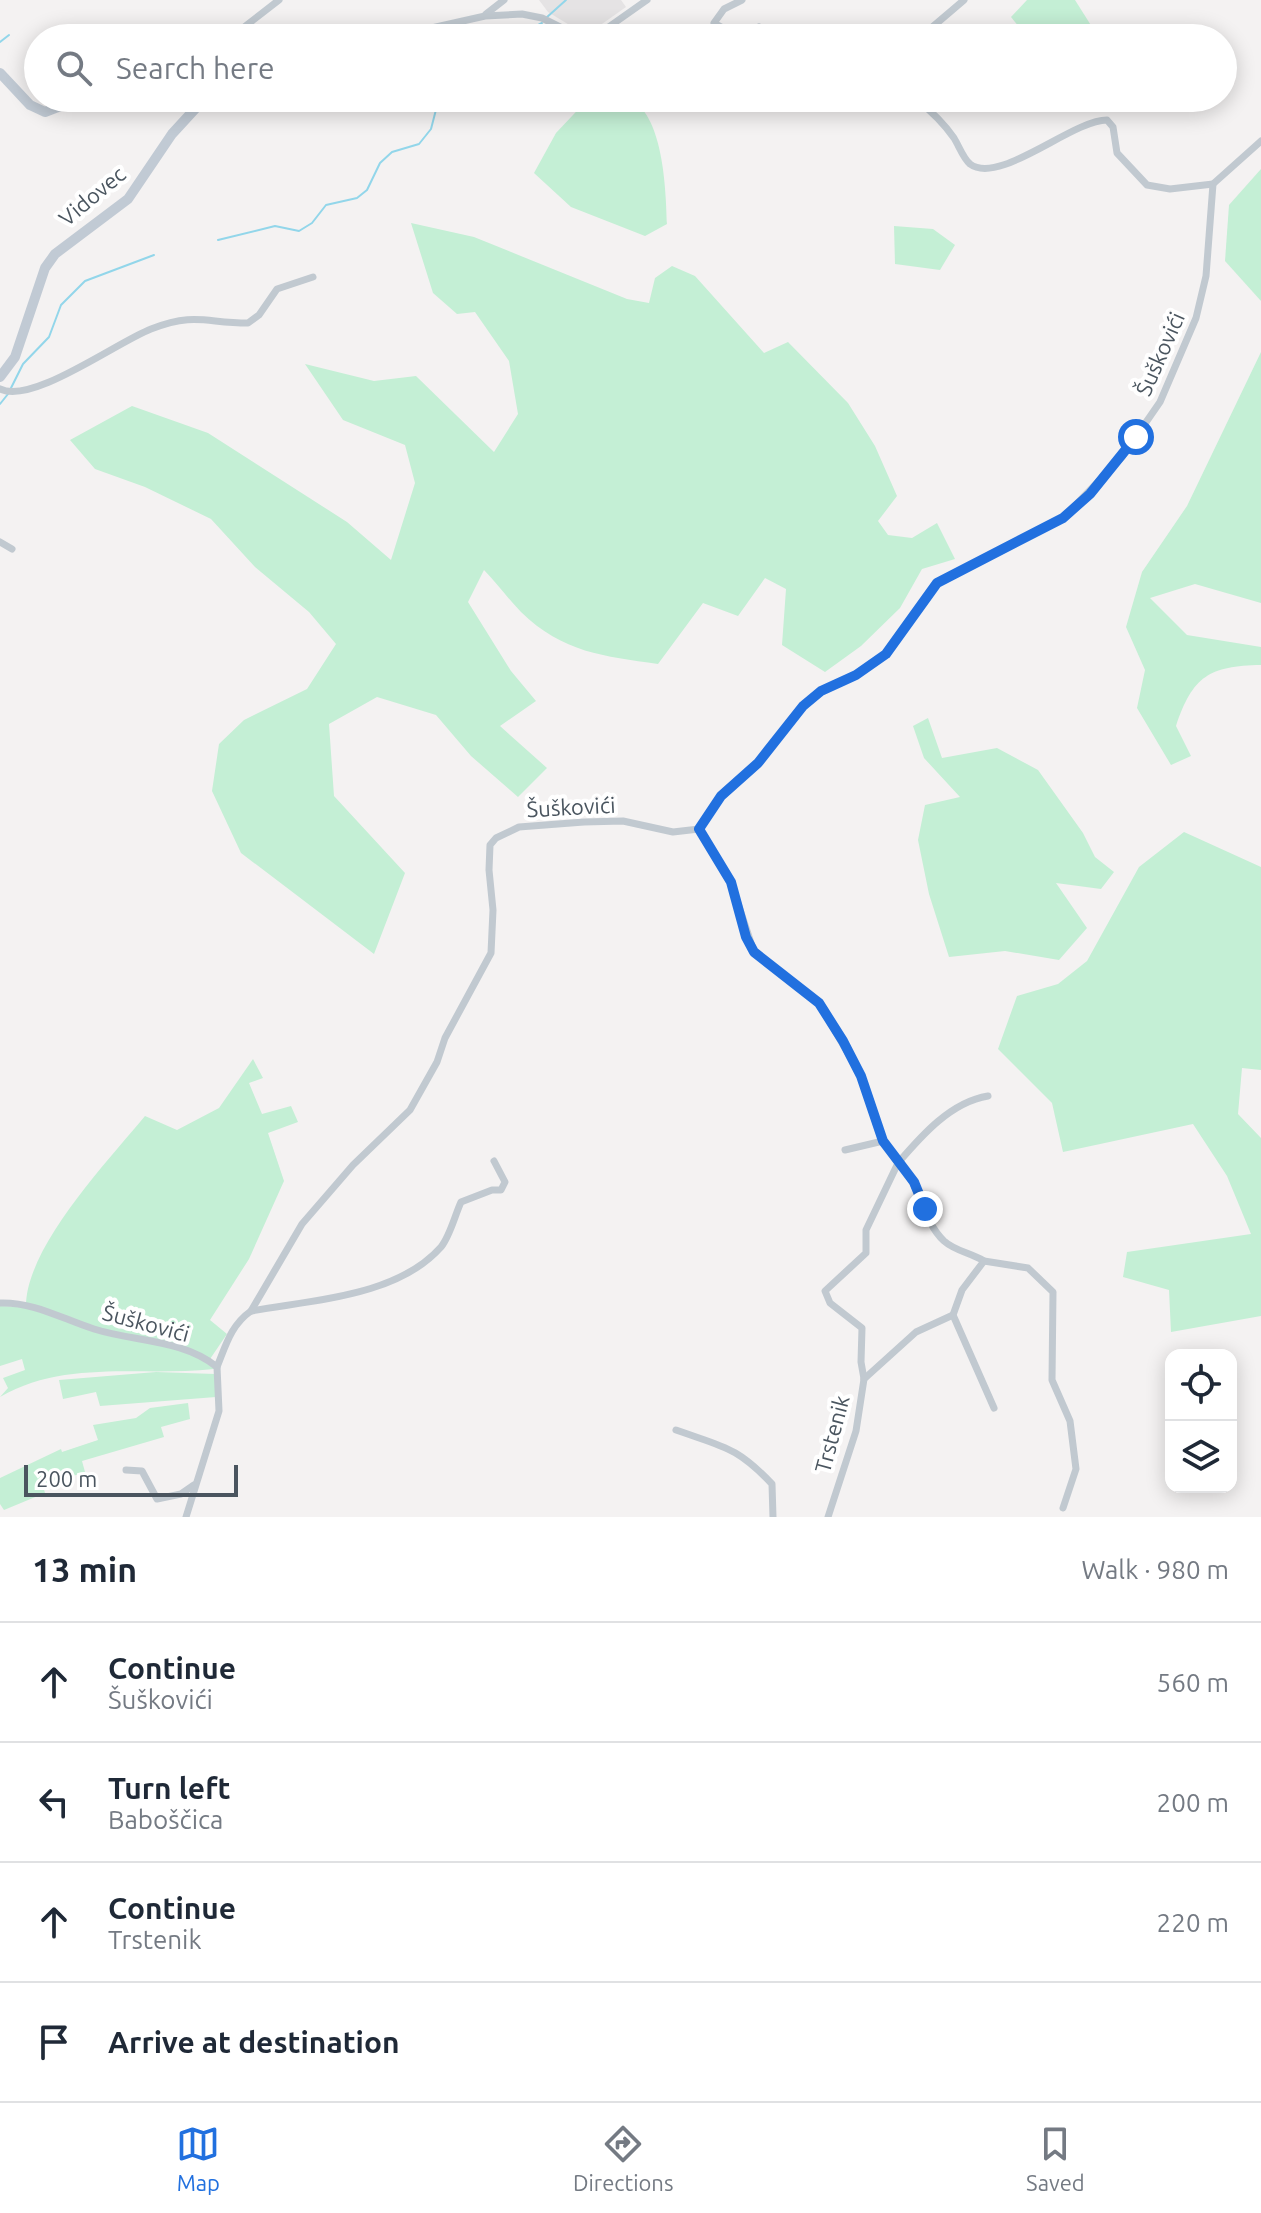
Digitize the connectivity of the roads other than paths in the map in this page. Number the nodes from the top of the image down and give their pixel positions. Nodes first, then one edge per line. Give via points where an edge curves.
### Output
1 (279, 0) edge
2 (504, 0) edge
3 (647, 0) edge
4 (742, 0) edge
5 (964, 0) edge
6 (485, 16) junction
7 (248, 24) edge
8 (449, 24) edge
9 (555, 24) edge
10 (613, 24) edge
11 (716, 24) edge
12 (936, 24) edge
13 (0, 73) edge
14 (24, 99) edge
15 (193, 112) edge
16 (931, 112) edge
17 (1261, 141) edge
18 (1213, 184) junction
19 (313, 277) dead end
20 (2, 370) edge
21 (6, 391) edge
22 (0, 542) edge
23 (12, 549) dead end
24 (699, 829) junction
25 (988, 1096) dead end
26 (883, 1141) junction
27 (845, 1150) dead end
28 (494, 1161) dead end
29 (898, 1163) junction
30 (984, 1261) junction
31 (0, 1303) edge
32 (251, 1311) junction
33 (953, 1315) junction
34 (217, 1367) junction
35 (864, 1379) junction
36 (994, 1408) dead end
37 (676, 1430) dead end
38 (126, 1470) dead end
39 (195, 1484) junction
40 (1063, 1508) dead end
41 (186, 1517) edge
42 (773, 1517) edge
43 (828, 1517) edge

1 - 7 street
2 - 6 street
3 - 10 street
4 - 11 street via 724,9
5 - 12 street
6 - 8 street
6 - 9 street via 530,14
13 - 14 street
15 - 20 street, Vidovec via 128,199 55,254 38,284 15,357
16 - 18 street via 977,166 1029,156 1074,127 1107,120 1117,153 1147,185 1170,189
17 - 18 street
18 - 24 street, Šuškovići via 1196,318 1160,402 1122,457 1063,518 937,583 886,654 803,706 758,763 721,796
19 - 21 street via 277,289 248,323 179,320 140,334 38,388
22 - 23 street
24 - 26 street via 731,882 754,952 819,1003 861,1076
24 - 32 street, Šuškovići via 663,831 623,821 597,822 519,827 496,838 489,858 491,953 437,1062 410,1110 302,1224
25 - 29 street, Trstenik via 957,1105
26 - 27 street
26 - 29 street
28 - 32 street via 505,1182 501,1190 461,1202 442,1246 407,1273 350,1296
29 - 30 street via 914,1182 936,1232 954,1248
29 - 35 street, Trstenik via 866,1230 866,1253 825,1291 830,1303 862,1328
30 - 33 street via 962,1290
30 - 40 street via 1028,1268 1053,1292 1052,1380 1070,1421 1076,1469
31 - 34 street, Šuškovići via 38,1307 92,1328 170,1344
32 - 34 street, Šuškovići via 229,1336
33 - 35 street via 916,1332
33 - 36 street
34 - 39 street via 219,1411
35 - 43 street, Trstenik via 856,1431
37 - 42 street via 741,1454 772,1484
38 - 39 street via 142,1471 157,1499 181,1494
39 - 41 street

